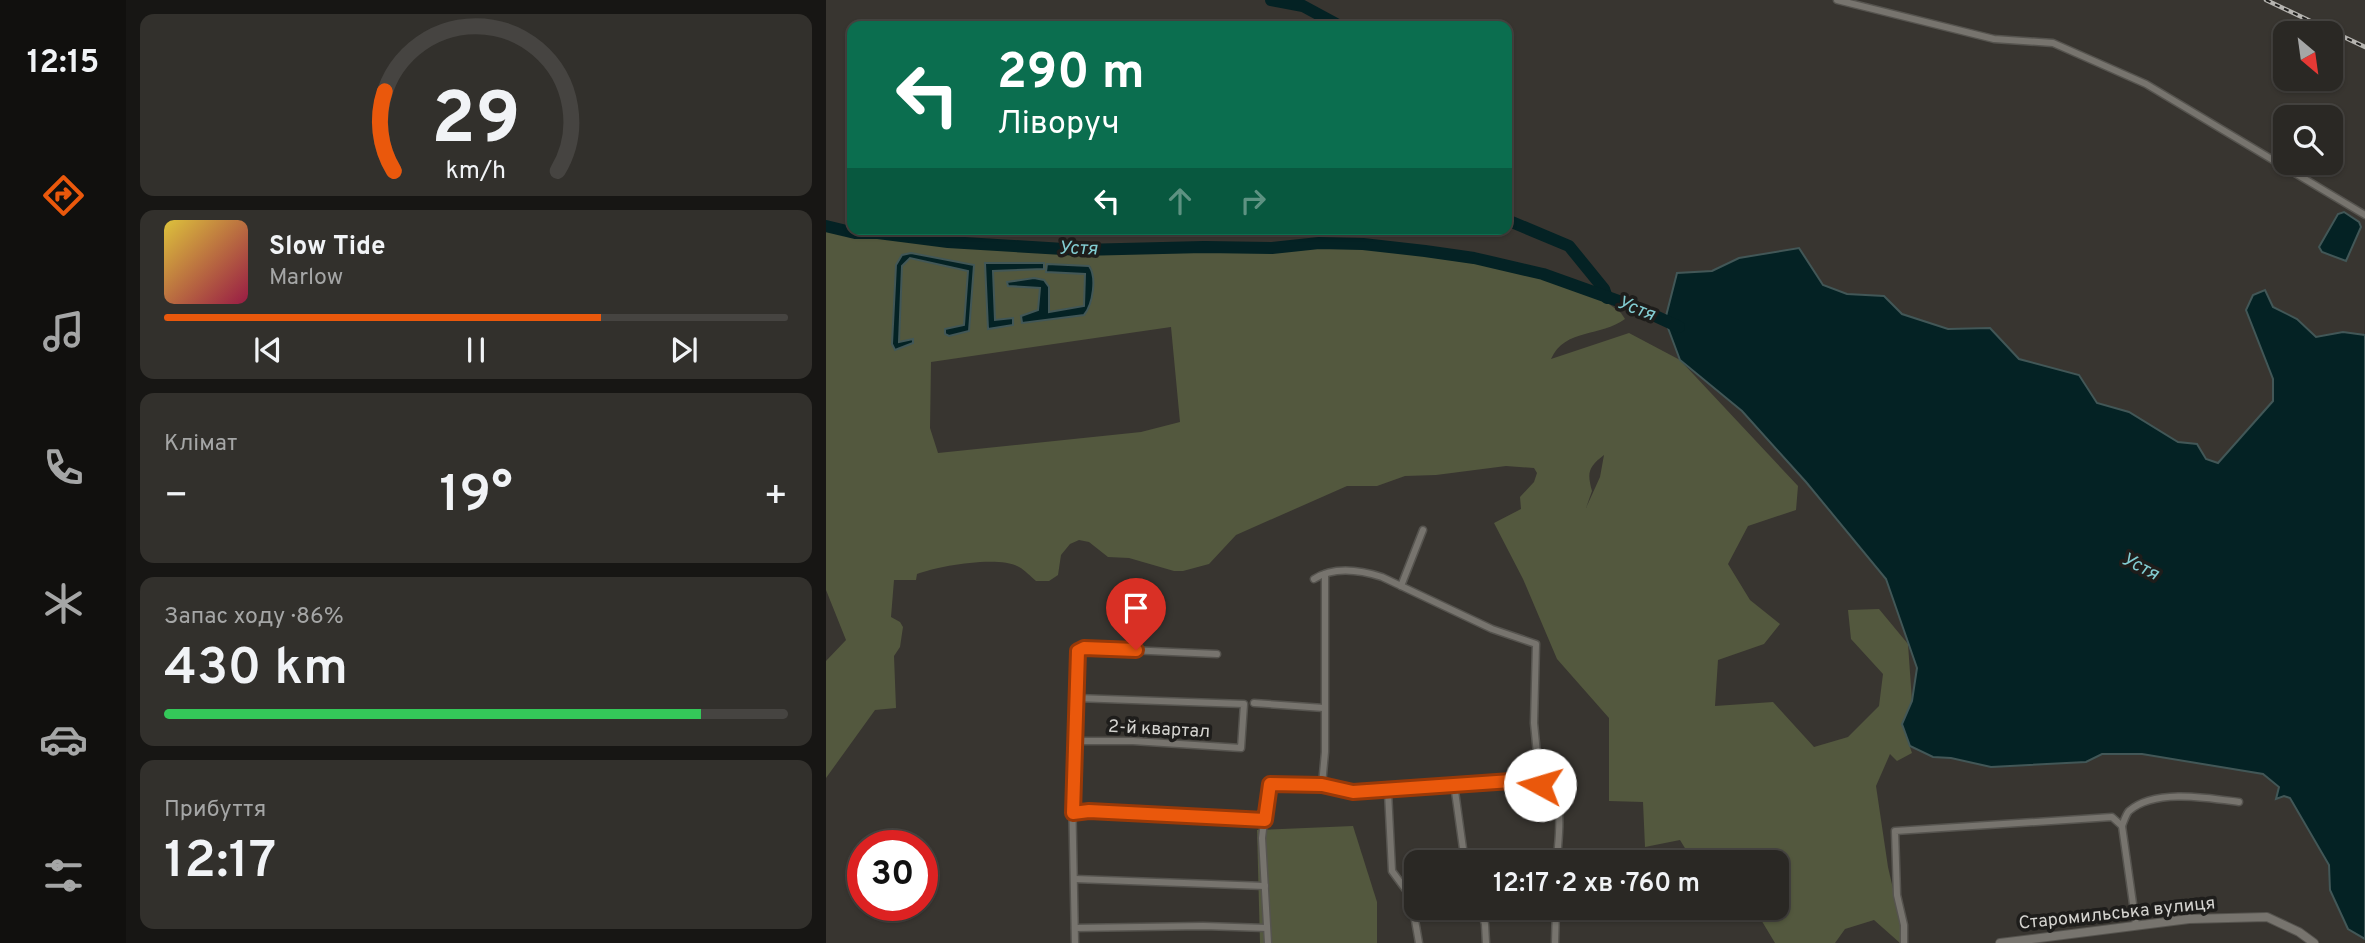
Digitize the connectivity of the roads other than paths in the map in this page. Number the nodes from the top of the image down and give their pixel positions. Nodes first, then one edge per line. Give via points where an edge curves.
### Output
1 (1837, 0) edge
2 (2365, 215) edge
3 (1423, 530) dead end
4 (1325, 574) junction
5 (1314, 579) dead end
6 (1401, 586) junction
7 (1217, 654) dead end
8 (1076, 698) junction
9 (1254, 703) dead end
10 (1324, 708) junction
11 (1075, 741) junction
12 (1454, 784) junction
13 (1322, 785) junction
14 (1540, 785) junction
15 (1385, 789) junction
16 (2239, 802) dead end
17 (1073, 813) junction
18 (1265, 820) junction
19 (2122, 826) junction
20 (1463, 850) edge
21 (1558, 850) edge
22 (1075, 879) junction
23 (1265, 886) junction
24 (1484, 920) edge
25 (1556, 920) edge
26 (2136, 925) junction
27 (1075, 928) junction
28 (1267, 928) junction
29 (1075, 943) edge
30 (1268, 943) edge
31 (1419, 943) edge
32 (1486, 943) edge
33 (1555, 943) edge
34 (1904, 943) edge
35 (2000, 943) edge
36 (2314, 943) edge

1 - 2 street via 1994,39 2053,43 2146,84
3 - 6 street
4 - 5 street
4 - 6 street via 1365,572
4 - 10 street
6 - 14 street via 1492,629 1536,644 1534,723
7 - 8 street via 1081,649
8 - 11 street
8 - 11 street, 2-й квартал via 1244,704 1241,748
9 - 10 street
10 - 13 street
11 - 17 street
12 - 14 street via 1533,781
12 - 15 street
12 - 20 street
13 - 15 street via 1353,792
13 - 18 street via 1270,784
14 - 21 street via 1557,803
15 - 31 street via 1390,797 1392,871 1412,903
16 - 19 street via 2187,794 2145,802 2128,811
17 - 18 street
17 - 22 street
18 - 23 street
19 - 26 street
19 - 34 street via 2112,817 1895,831
22 - 23 street
22 - 27 street
23 - 28 street
24 - 32 street
25 - 33 street
26 - 35 street, Старомильська вулиця
26 - 36 street, Старомильська вулиця via 2267,917
27 - 28 street
27 - 29 street
28 - 30 street

